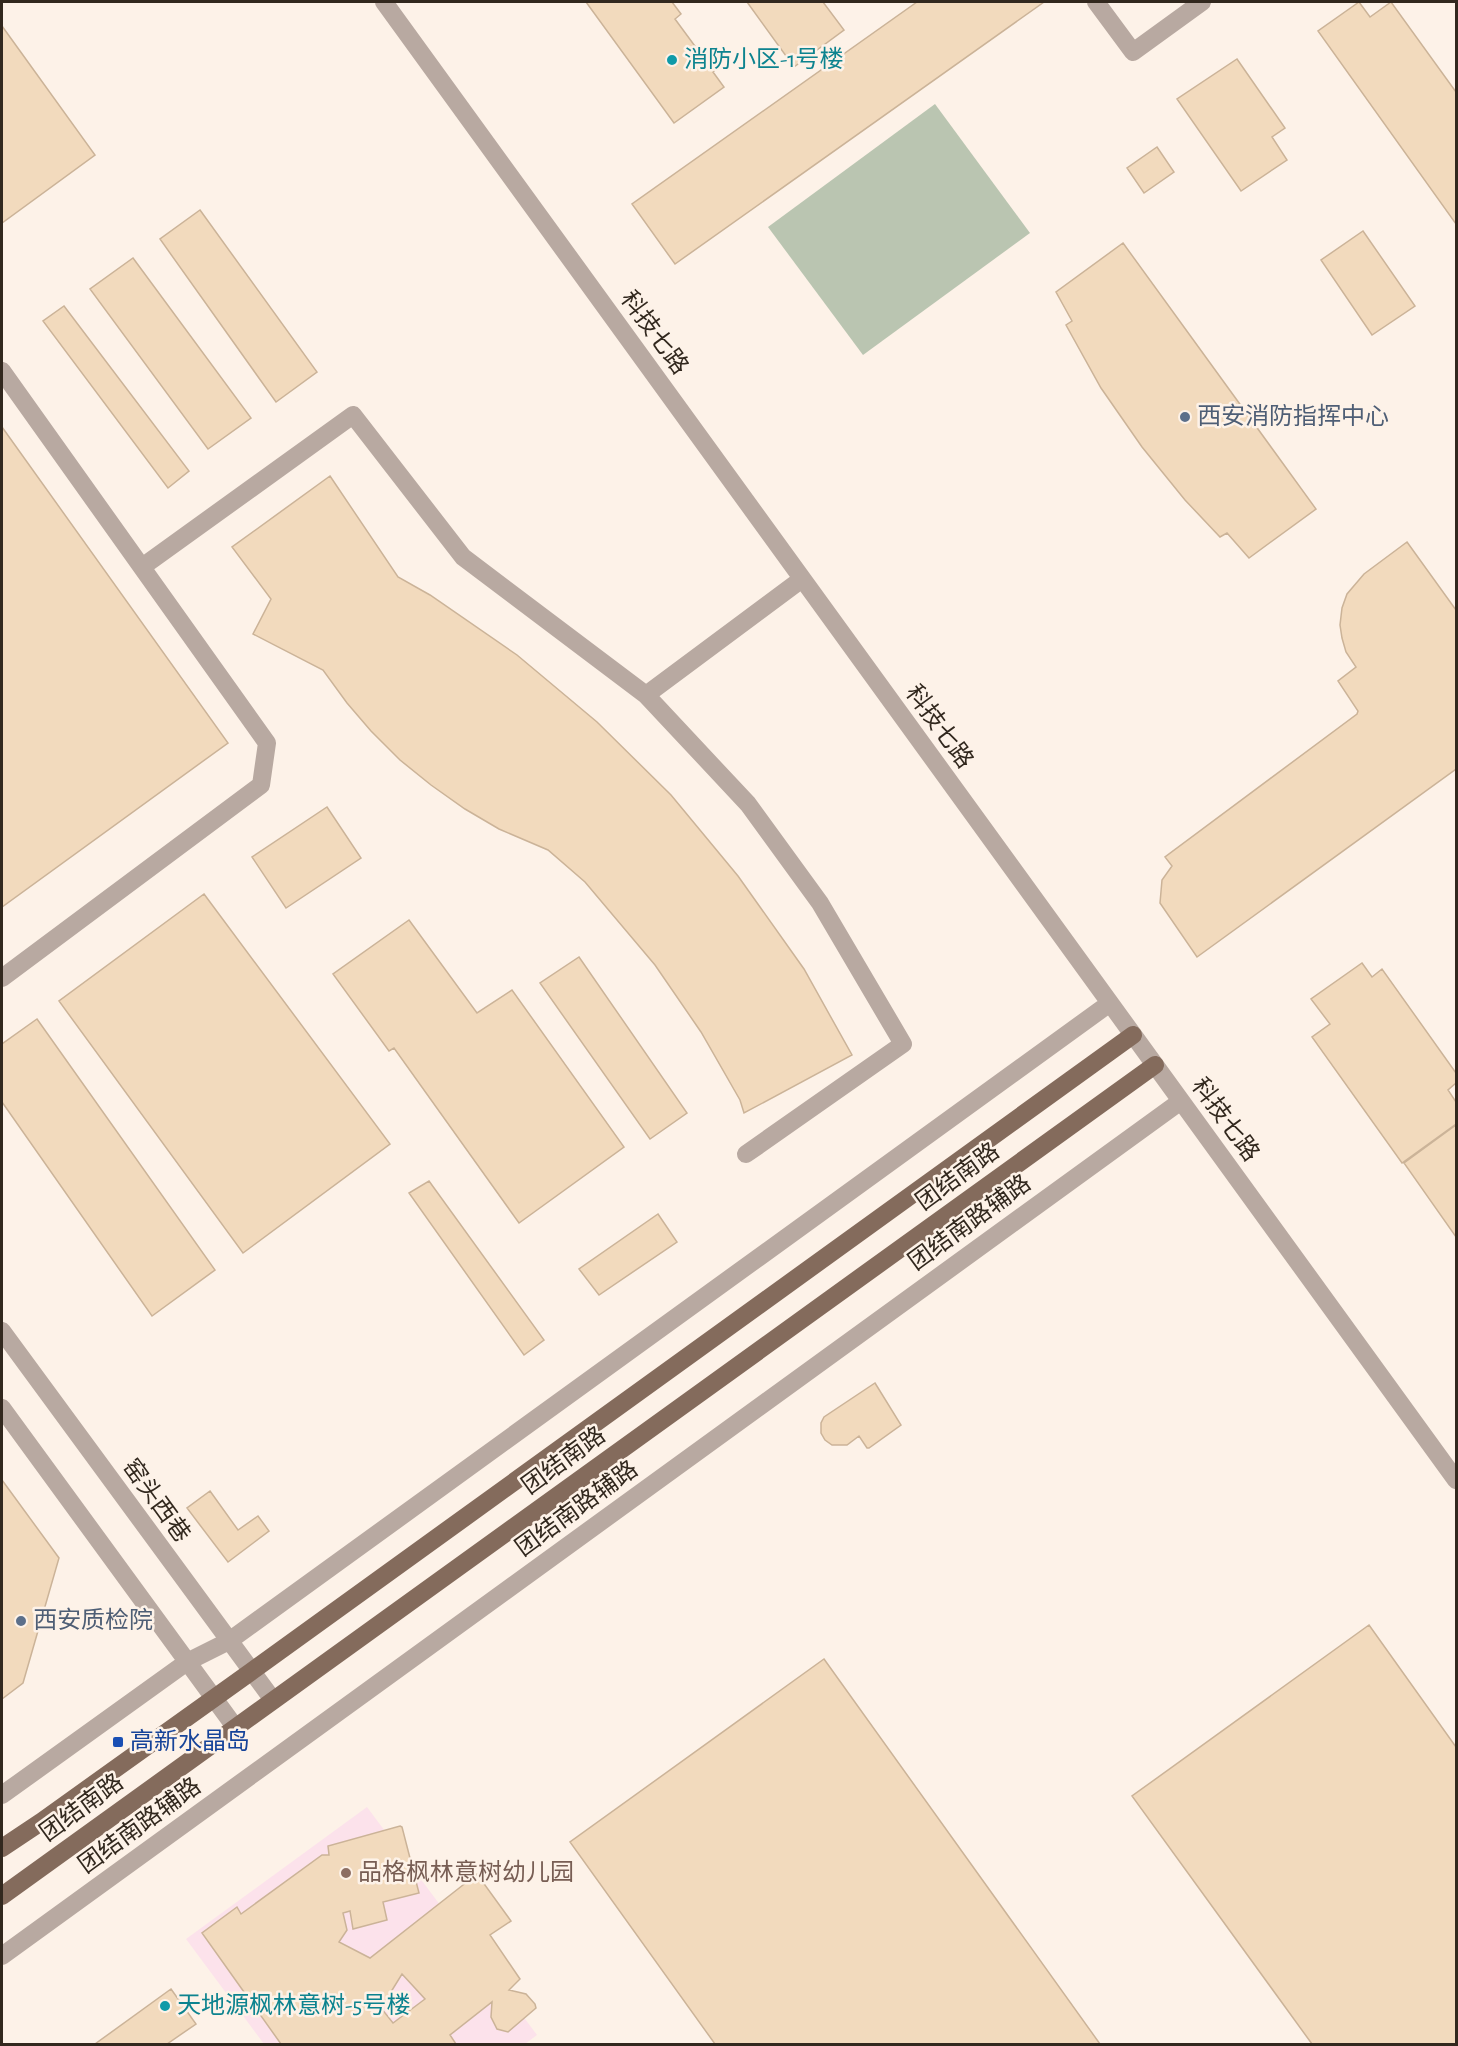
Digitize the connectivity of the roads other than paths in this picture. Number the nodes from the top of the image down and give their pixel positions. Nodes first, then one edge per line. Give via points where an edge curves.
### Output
1 (384, 2) edge
2 (1096, 2) edge
3 (1202, 2) edge
4 (2, 371) edge
5 (142, 567) junction
6 (802, 579) junction
7 (646, 695) junction
8 (2, 978) edge
9 (1110, 1004) junction
10 (1133, 1035) junction
11 (1155, 1065) junction
12 (1181, 1101) junction
13 (746, 1154) dead end
14 (2, 1331) edge
15 (2, 1408) edge
16 (1456, 1480) edge
17 (229, 1641) junction
18 (187, 1662) junction
19 (252, 1671) junction
20 (214, 1698) junction
21 (273, 1700) junction
22 (235, 1727) junction
23 (2, 1795) edge
24 (2, 1848) edge
25 (2, 1896) edge
26 (2, 1956) edge

1 - 6 street, 科技七路
2 - 3 street via 1133,52
4 - 5 street
5 - 7 street via 353,415 463,557
5 - 8 street via 267,743 261,785
6 - 7 street
6 - 9 street, 科技七路
7 - 13 street via 748,804 820,903 903,1044
9 - 10 street, 科技七路
9 - 17 street
10 - 11 street, 科技七路
10 - 19 main road, 团结南路
11 - 12 street, 科技七路
11 - 21 main road, 团结南路
12 - 16 street, 科技七路
12 - 26 street, 团结南路辅路
14 - 17 street, 窑头西巷
15 - 18 street
17 - 18 street
17 - 19 street, 窑头西巷
18 - 20 street
18 - 23 street
19 - 20 main road, 团结南路
19 - 21 street, 窑头西巷
20 - 22 street
20 - 24 main road, 团结南路
21 - 22 main road, 团结南路
22 - 25 main road, 团结南路

